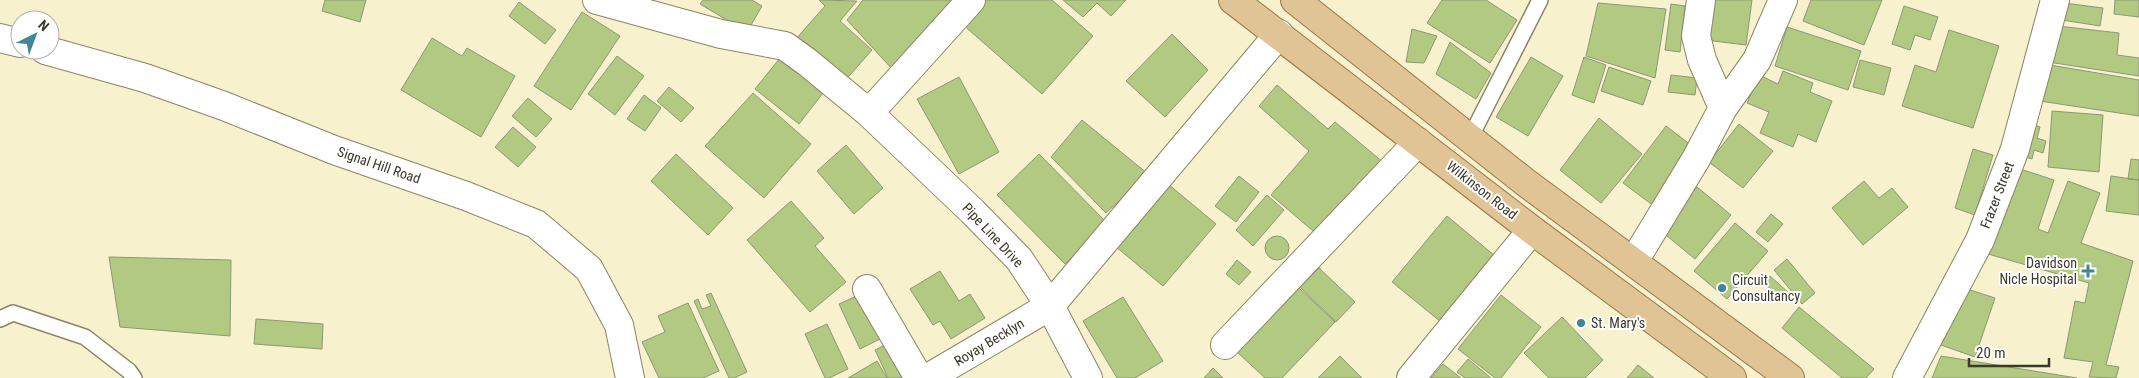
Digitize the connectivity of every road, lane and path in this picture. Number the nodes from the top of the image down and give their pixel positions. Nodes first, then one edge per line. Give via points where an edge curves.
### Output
1 (597, 0) edge
2 (971, 0) edge
3 (1233, 0) edge
4 (1296, 0) edge
5 (1540, 0) edge
6 (1701, 0) edge
7 (1783, 0) edge
8 (2055, 0) edge
9 (1279, 34) junction
10 (60, 54) edge
11 (1723, 108) junction
12 (869, 113) junction
13 (1470, 138) junction
14 (1418, 142) junction
15 (1532, 230) junction
16 (1634, 261) junction
17 (867, 289) dead end
18 (1050, 306) junction
19 (0, 319) edge
20 (1225, 345) dead end
21 (134, 378) edge
22 (630, 378) edge
23 (918, 378) edge
24 (928, 378) edge
25 (1088, 378) edge
26 (1411, 378) edge
27 (1732, 378) edge
28 (1790, 378) edge
29 (1907, 378) edge

1 - 12 street, Pipe Line Drive via 721,34 785,46
2 - 12 street
3 - 9 main road, Wilkinson Road
4 - 13 main road
5 - 13 lane
6 - 11 street via 1696,36 1702,60
7 - 11 street via 1757,60
8 - 29 street, Frazer Street via 2012,159 1980,240
9 - 14 main road, Wilkinson Road
9 - 18 street, Royay Becklyn
10 - 22 street, Signal Hill Road via 146,78 536,224 590,269 620,326
11 - 16 street
12 - 18 street, Pipe Line Drive via 1019,259
13 - 16 main road
14 - 15 main road, Wilkinson Road
14 - 20 street
15 - 26 street
15 - 27 main road, Wilkinson Road
16 - 28 main road
17 - 23 street
18 - 24 street, Royay Becklyn
18 - 25 street, Pipe Line Drive
19 - 21 lane via 13,313 85,338

